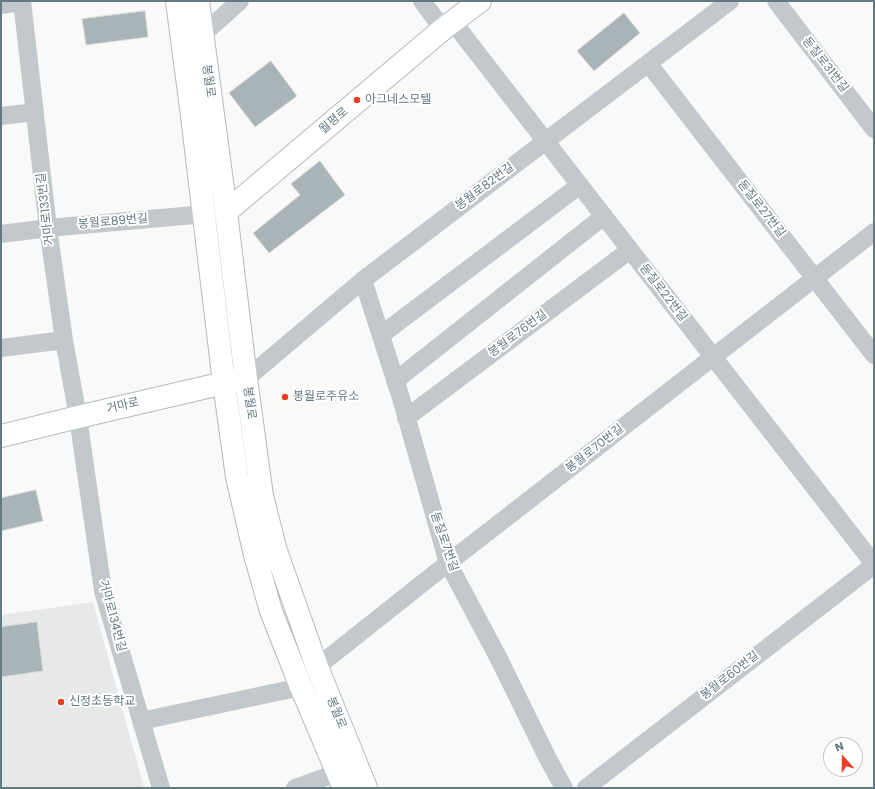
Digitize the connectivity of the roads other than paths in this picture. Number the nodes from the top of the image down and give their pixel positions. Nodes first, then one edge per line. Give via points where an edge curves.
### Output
1 (177, 1) edge
2 (198, 1) edge
3 (240, 1) edge
4 (422, 1) edge
5 (480, 1) edge
6 (730, 1) edge
7 (776, 1) edge
8 (22, 2) edge
9 (1, 5) edge
10 (448, 26) junction
11 (202, 35) junction
12 (648, 63) junction
13 (35, 112) junction
14 (1, 116) edge
15 (874, 129) edge
16 (546, 141) junction
17 (580, 185) junction
18 (226, 212) junction
19 (203, 214) junction
20 (604, 216) junction
21 (48, 228) junction
22 (874, 232) edge
23 (1, 234) edge
24 (630, 250) junction
25 (815, 278) junction
26 (363, 280) junction
27 (381, 335) junction
28 (64, 340) junction
29 (1, 348) edge
30 (874, 355) edge
31 (713, 357) junction
32 (246, 379) junction
33 (395, 381) junction
34 (224, 383) junction
35 (78, 417) junction
36 (406, 418) junction
37 (1, 436) edge
38 (448, 563) junction
39 (874, 565) edge
40 (317, 667) junction
41 (301, 687) junction
42 (141, 721) junction
43 (341, 780) edge
44 (161, 788) edge
45 (295, 788) edge
46 (366, 788) edge
47 (564, 788) edge
48 (586, 788) edge

1 - 19 main road
2 - 11 main road, 봉월로
3 - 11 street
4 - 10 street, 돋질로22번길
5 - 10 main road, 월평로
6 - 12 street, 봉월로82번길
7 - 15 street, 돋질로31번길
8 - 9 street
8 - 13 street, 거마로133번길
10 - 16 street, 돋질로22번길
10 - 18 main road, 월평로
11 - 18 main road, 봉월로
12 - 16 street, 봉월로82번길
12 - 25 street, 돋질로27번길
13 - 14 street
13 - 21 street, 거마로133번길
16 - 17 street, 돋질로22번길
16 - 26 street, 봉월로82번길
17 - 20 street, 돋질로22번길
17 - 27 street
18 - 19 street, 봉월로89번길
18 - 32 main road, 봉월로
19 - 21 street, 봉월로89번길
19 - 34 main road
20 - 24 street, 돋질로22번길
20 - 33 street
21 - 23 street, 봉월로89번길
21 - 28 street, 거마로133번길
22 - 25 street, 봉월로70번길
24 - 31 street, 돋질로22번길
24 - 36 street, 봉월로76번길
25 - 30 street, 돋질로27번길
25 - 31 street, 봉월로70번길
26 - 27 street, 돋질로7번길
26 - 32 street, 봉월로82번길
27 - 33 street, 돋질로7번길
28 - 29 street
28 - 35 street, 거마로133번길
31 - 38 street, 봉월로70번길
31 - 39 street, 돋질로22번길
32 - 34 main road, 거마로
32 - 40 main road, 봉월로 via 262,496 276,551
33 - 36 street, 돋질로7번길
34 - 35 main road, 거마로
34 - 41 main road via 237,477 254,555 271,611
35 - 37 main road, 거마로
35 - 42 street, 거마로134번길 via 103,591
36 - 38 street, 돋질로7번길
38 - 40 street, 봉월로70번길
38 - 47 street, 돋질로7번길
39 - 48 street, 봉월로60번길
40 - 46 main road, 봉월로
41 - 42 street
41 - 43 main road
42 - 44 street, 거마로134번길
43 - 45 street

